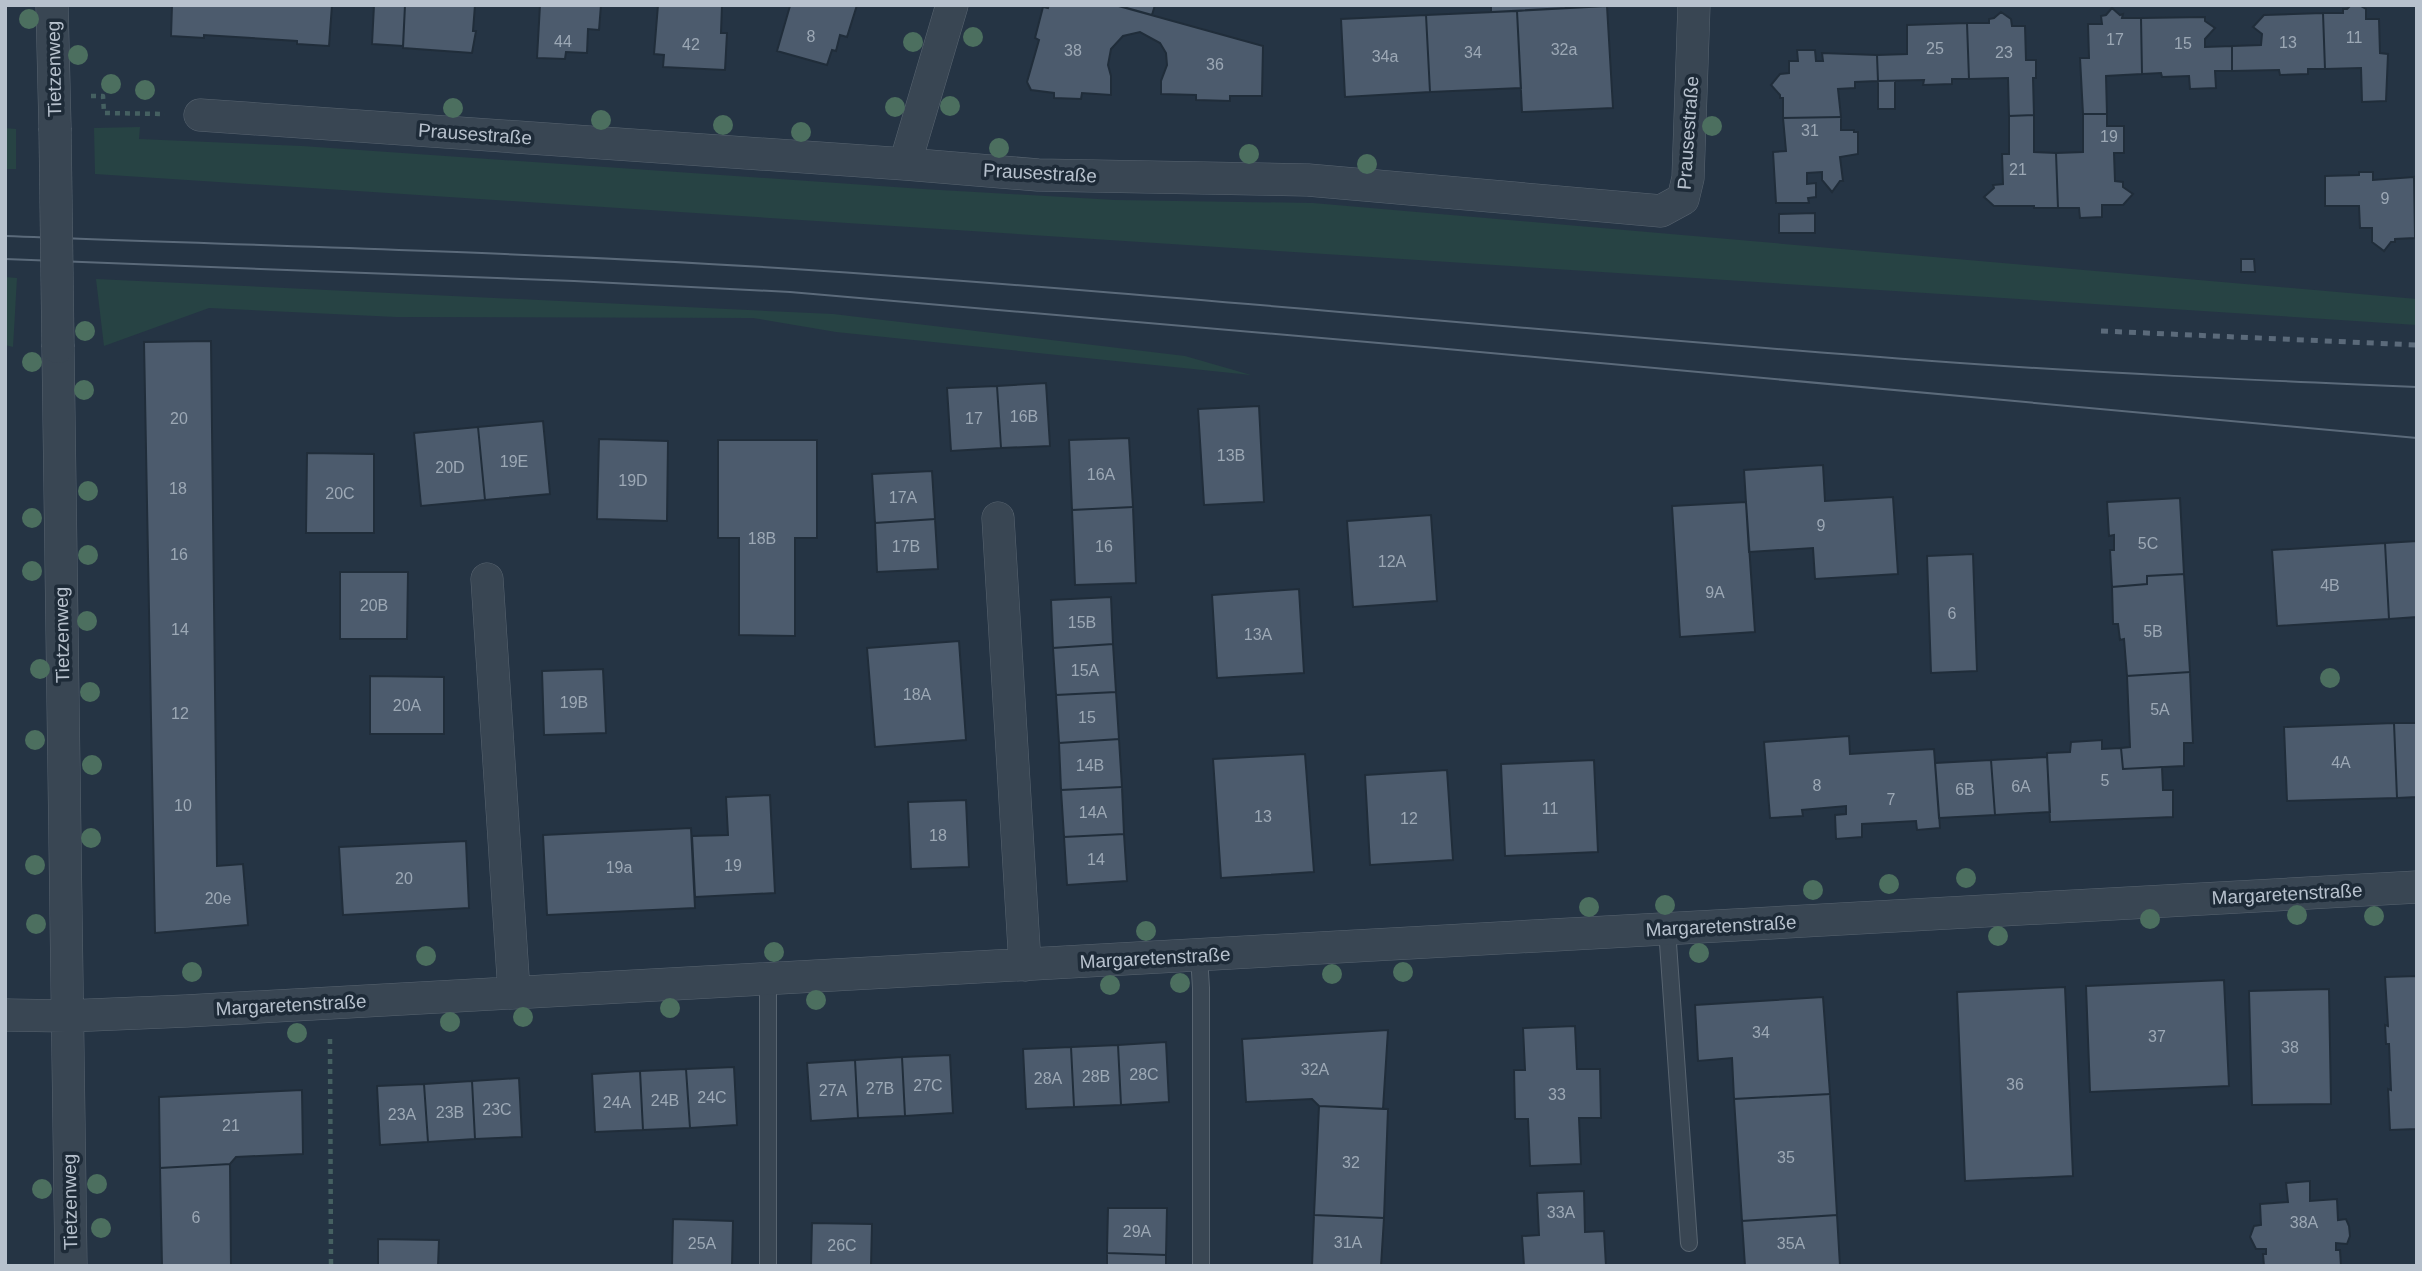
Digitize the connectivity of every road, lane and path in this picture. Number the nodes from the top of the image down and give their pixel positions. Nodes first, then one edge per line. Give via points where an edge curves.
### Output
1 (52, 5) edge
2 (952, 5) edge
3 (1694, 5) edge
4 (87, 97) dead end
5 (133, 113) dead end
6 (200, 115) dead end
7 (905, 164) junction
8 (998, 518) dead end
9 (487, 579) dead end
10 (2417, 887) edge
11 (1667, 929) junction
12 (1199, 956) junction
13 (1025, 965) junction
14 (768, 978) junction
15 (514, 992) junction
16 (330, 1003) junction
17 (5, 1015) edge
18 (67, 1016) junction
19 (1689, 1243) dead end
20 (71, 1266) edge
21 (331, 1266) edge
22 (768, 1266) edge
23 (1202, 1266) edge

1 - 18 street, Tietzenweg, bridge
2 - 7 street
3 - 7 street, Prausestraße via 1688,178 1684,200 1661,211 1308,180 1038,175
4 - 5 path via 103,96 104,113
6 - 7 street, Prausestraße
8 - 13 street
9 - 15 street
10 - 11 street, Margaretenstraße
11 - 12 street, Margaretenstraße
11 - 19 lane
12 - 13 street, Margaretenstraße
12 - 23 lane
13 - 14 street, Margaretenstraße
14 - 15 street, Margaretenstraße
14 - 22 lane
15 - 16 street, Margaretenstraße
16 - 18 street, Margaretenstraße
16 - 21 path
17 - 18 street, Margaretenstraße
18 - 20 street, Tietzenweg

